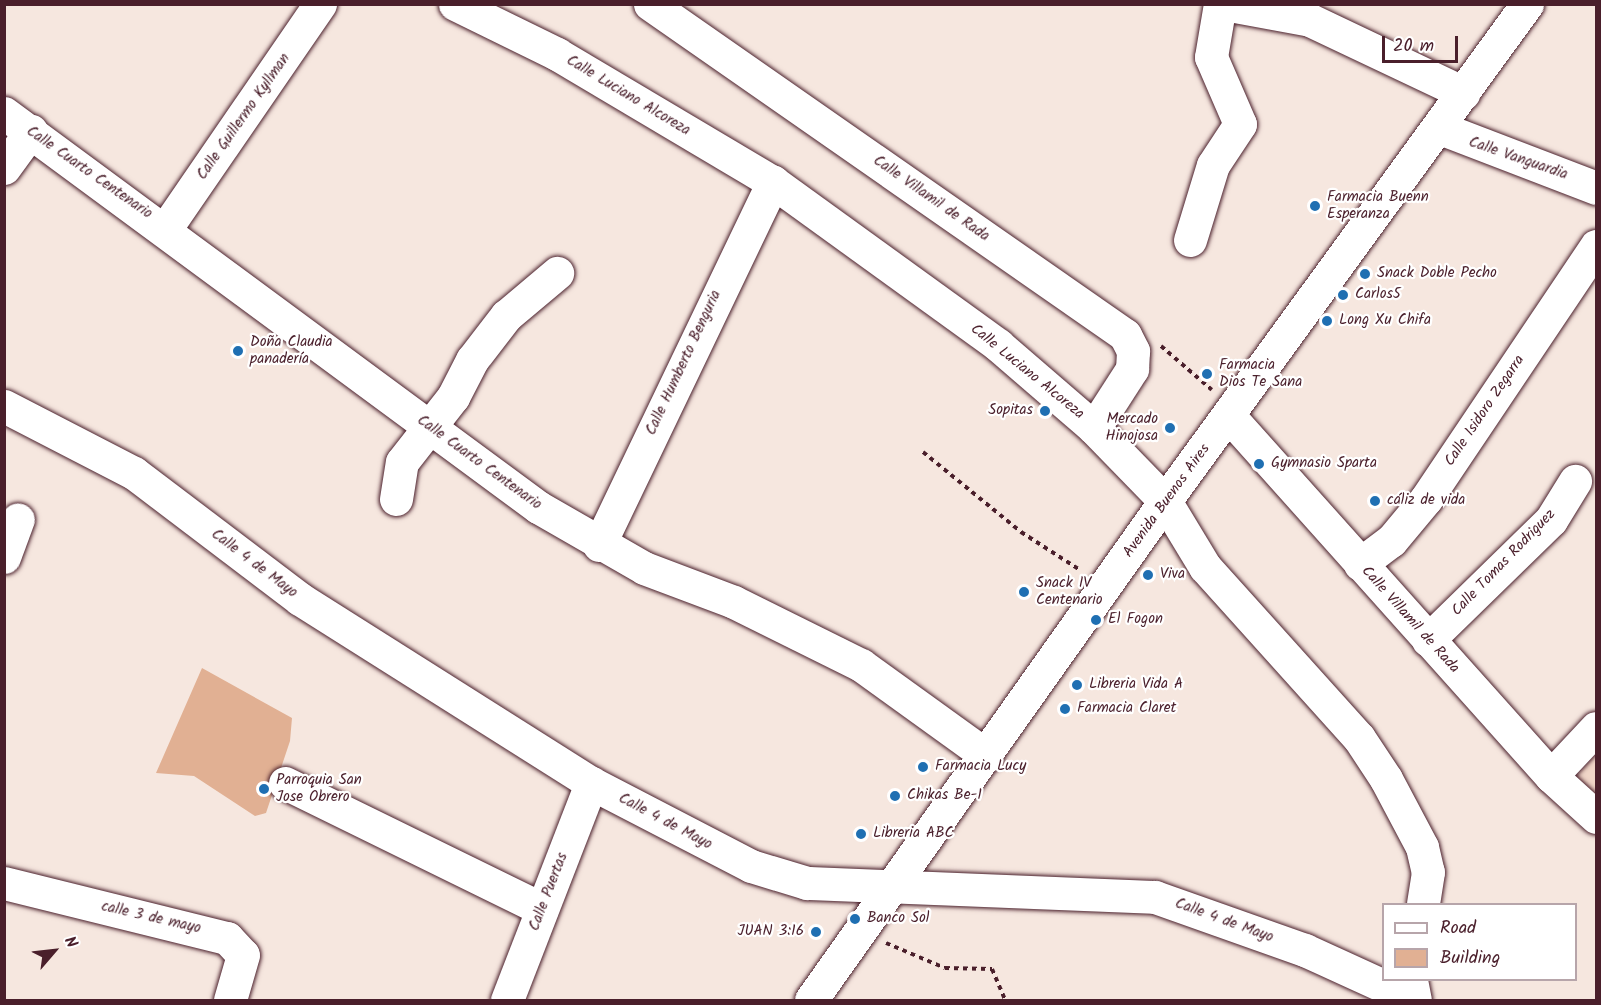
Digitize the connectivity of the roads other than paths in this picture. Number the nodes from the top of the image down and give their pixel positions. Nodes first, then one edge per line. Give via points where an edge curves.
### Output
1 (320, 4) edge
2 (455, 4) edge
3 (650, 4) edge
4 (1222, 4) edge
5 (1527, 4) edge
6 (1464, 93) junction
7 (4, 113) edge
8 (1440, 128) junction
9 (31, 131) junction
10 (4, 168) edge
11 (773, 182) junction
12 (1596, 188) edge
13 (166, 228) junction
14 (1190, 240) dead end
15 (1596, 246) edge
16 (557, 273) dead end
17 (4, 406) edge
18 (1228, 416) junction
19 (1094, 428) junction
20 (429, 429) junction
21 (1575, 481) dead end
22 (396, 499) dead end
23 (1165, 501) junction
24 (18, 519) dead end
25 (599, 545) junction
26 (4, 557) edge
27 (1360, 564) junction
28 (1428, 640) junction
29 (1596, 729) edge
30 (987, 756) junction
31 (1551, 776) junction
32 (285, 783) dead end
33 (591, 783) junction
34 (1596, 817) edge
35 (4, 883) edge
36 (891, 886) junction
37 (1423, 903) edge
38 (542, 909) junction
39 (1411, 981) edge
40 (230, 1000) edge
41 (507, 1000) edge
42 (811, 1000) edge
43 (1414, 1000) edge

1 - 13 street, Calle Guillermo Kyllman
2 - 11 street, Calle Luciano Alcoreza via 557,54
3 - 19 street, Calle Villamil de Rada via 1125,335 1133,351 1132,369
4 - 6 street via 1310,20
4 - 14 street via 1210,57 1240,124 1213,165
5 - 6 street, Avenida Buenos Aires
6 - 8 street, Avenida Buenos Aires
7 - 9 street, Calle Cuarto Centenario
8 - 12 street, Calle Vanguardia
8 - 18 street, Avenida Buenos Aires
9 - 10 street
9 - 13 street, Calle Cuarto Centenario
11 - 19 street, Calle Luciano Alcoreza via 998,345
11 - 25 street, Calle Humberto Benguria
13 - 20 street, Calle Cuarto Centenario
15 - 27 street, Calle Isidoro Zegarra via 1426,499 1391,541
16 - 20 street via 506,316
17 - 33 street, Calle 4 de Mayo via 134,473 300,599
18 - 23 street, Avenida Buenos Aires
18 - 27 street, Calle Villamil de Rada
19 - 23 street, Calle Luciano Alcoreza
20 - 22 street via 402,462
20 - 25 street, Calle Cuarto Centenario
21 - 28 street, Calle Tomas Rodriguez via 1551,520
23 - 30 street, Avenida Buenos Aires
23 - 37 street, Calle Luciano Alcoreza via 1205,567 1359,738 1386,779 1422,847 1428,872
24 - 26 street
25 - 30 street, Calle Cuarto Centenario via 734,602 861,665
27 - 28 street, Calle Villamil de Rada
28 - 31 street, Calle Villamil de Rada
29 - 31 street
30 - 36 street, Avenida Buenos Aires
31 - 34 street, Calle Villamil de Rada
32 - 38 street
33 - 36 street, Calle 4 de Mayo via 751,866 807,883
33 - 38 street, Calle Puertas
35 - 40 street, calle 3 de mayo via 227,938 243,955
36 - 42 street, Avenida Buenos Aires
36 - 43 street, Calle 4 de Mayo via 1155,897 1305,951
38 - 41 street, Calle Puertas
39 - 43 street

